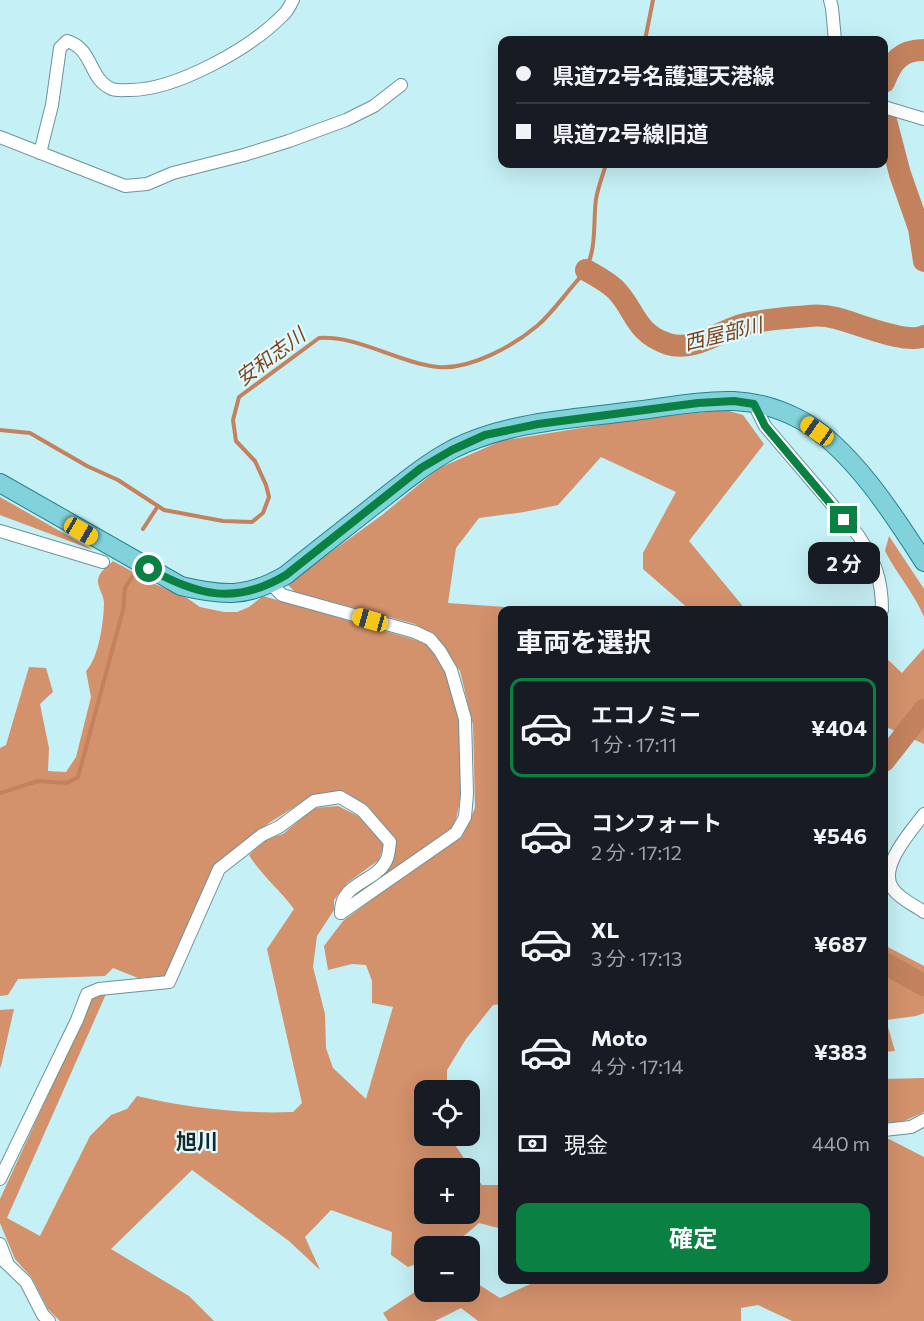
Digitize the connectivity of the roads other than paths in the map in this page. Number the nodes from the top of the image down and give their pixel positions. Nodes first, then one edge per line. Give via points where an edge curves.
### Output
1 (293, 0) edge
2 (830, 0) edge
3 (835, 36) edge
4 (401, 85) dead end
5 (888, 108) edge
6 (919, 118) edge
7 (0, 137) edge
8 (40, 153) junction
9 (754, 404) junction
10 (0, 483) edge
11 (0, 531) edge
12 (103, 562) dead end
13 (924, 562) edge
14 (271, 584) junction
15 (882, 606) edge
16 (924, 814) edge
17 (924, 912) edge
18 (924, 1120) edge
19 (888, 1130) edge
20 (0, 1179) edge
21 (0, 1244) edge
22 (4, 1260) edge
23 (49, 1321) edge

1 - 8 street via 285,14 262,34 174,82 146,90 114,90 101,84 85,52 67,41 60,48
2 - 3 street
4 - 8 street via 374,106 345,120 147,184 125,186
5 - 6 street
7 - 8 street
9 - 13 main road via 800,420 833,444 873,490
9 - 14 main road via 698,403 538,424 485,435 421,468
9 - 15 street via 765,426 858,535 879,574
10 - 14 main road via 181,586 233,594
11 - 12 street
14 - 20 street via 282,595 415,632 430,639 440,651 451,670 465,719 465,817 456,833 341,913 349,890 386,862 390,842 362,810 340,797 314,801 262,835 219,869 169,982 99,989 87,994
16 - 17 street via 897,852 889,879 893,889
18 - 19 street via 911,1127
21 - 22 street
22 - 23 street via 27,1282

